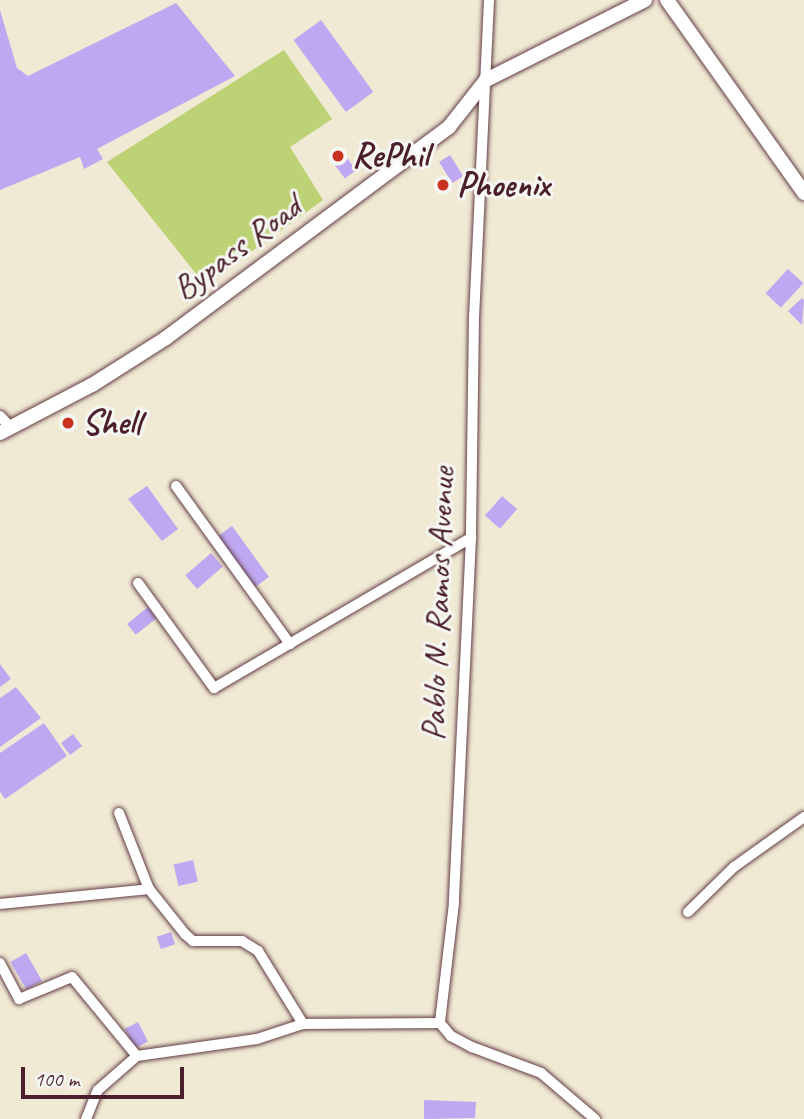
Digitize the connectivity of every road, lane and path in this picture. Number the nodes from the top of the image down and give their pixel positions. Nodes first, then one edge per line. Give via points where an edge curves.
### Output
1 (489, 0) edge
2 (645, 0) edge
3 (667, 0) edge
4 (486, 80) junction
5 (804, 192) edge
6 (0, 416) edge
7 (6, 430) edge
8 (176, 486) dead end
9 (471, 538) junction
10 (138, 583) dead end
11 (290, 644) junction
12 (119, 813) dead end
13 (804, 817) edge
14 (149, 889) junction
15 (0, 904) edge
16 (688, 912) dead end
17 (0, 963) edge
18 (440, 1023) junction
19 (303, 1024) junction
20 (137, 1056) junction
21 (86, 1119) edge
22 (595, 1119) edge

1 - 4 street, Pablo N. Ramos Avenue
2 - 4 main road
3 - 5 main road
4 - 7 main road, Bypass Road via 449,128 166,338 92,385
4 - 9 street, Pablo N. Ramos Avenue via 474,316
6 - 7 street
8 - 11 street
9 - 11 street
9 - 18 street, Pablo N. Ramos Avenue via 454,902
10 - 11 street via 214,688
12 - 14 street
13 - 16 street via 734,867
14 - 15 street
14 - 19 street via 193,941 242,941 258,951
17 - 20 street via 19,999 72,977
18 - 19 street
18 - 22 street via 451,1036 472,1047 541,1073
19 - 20 street via 257,1039
20 - 21 street via 98,1090

